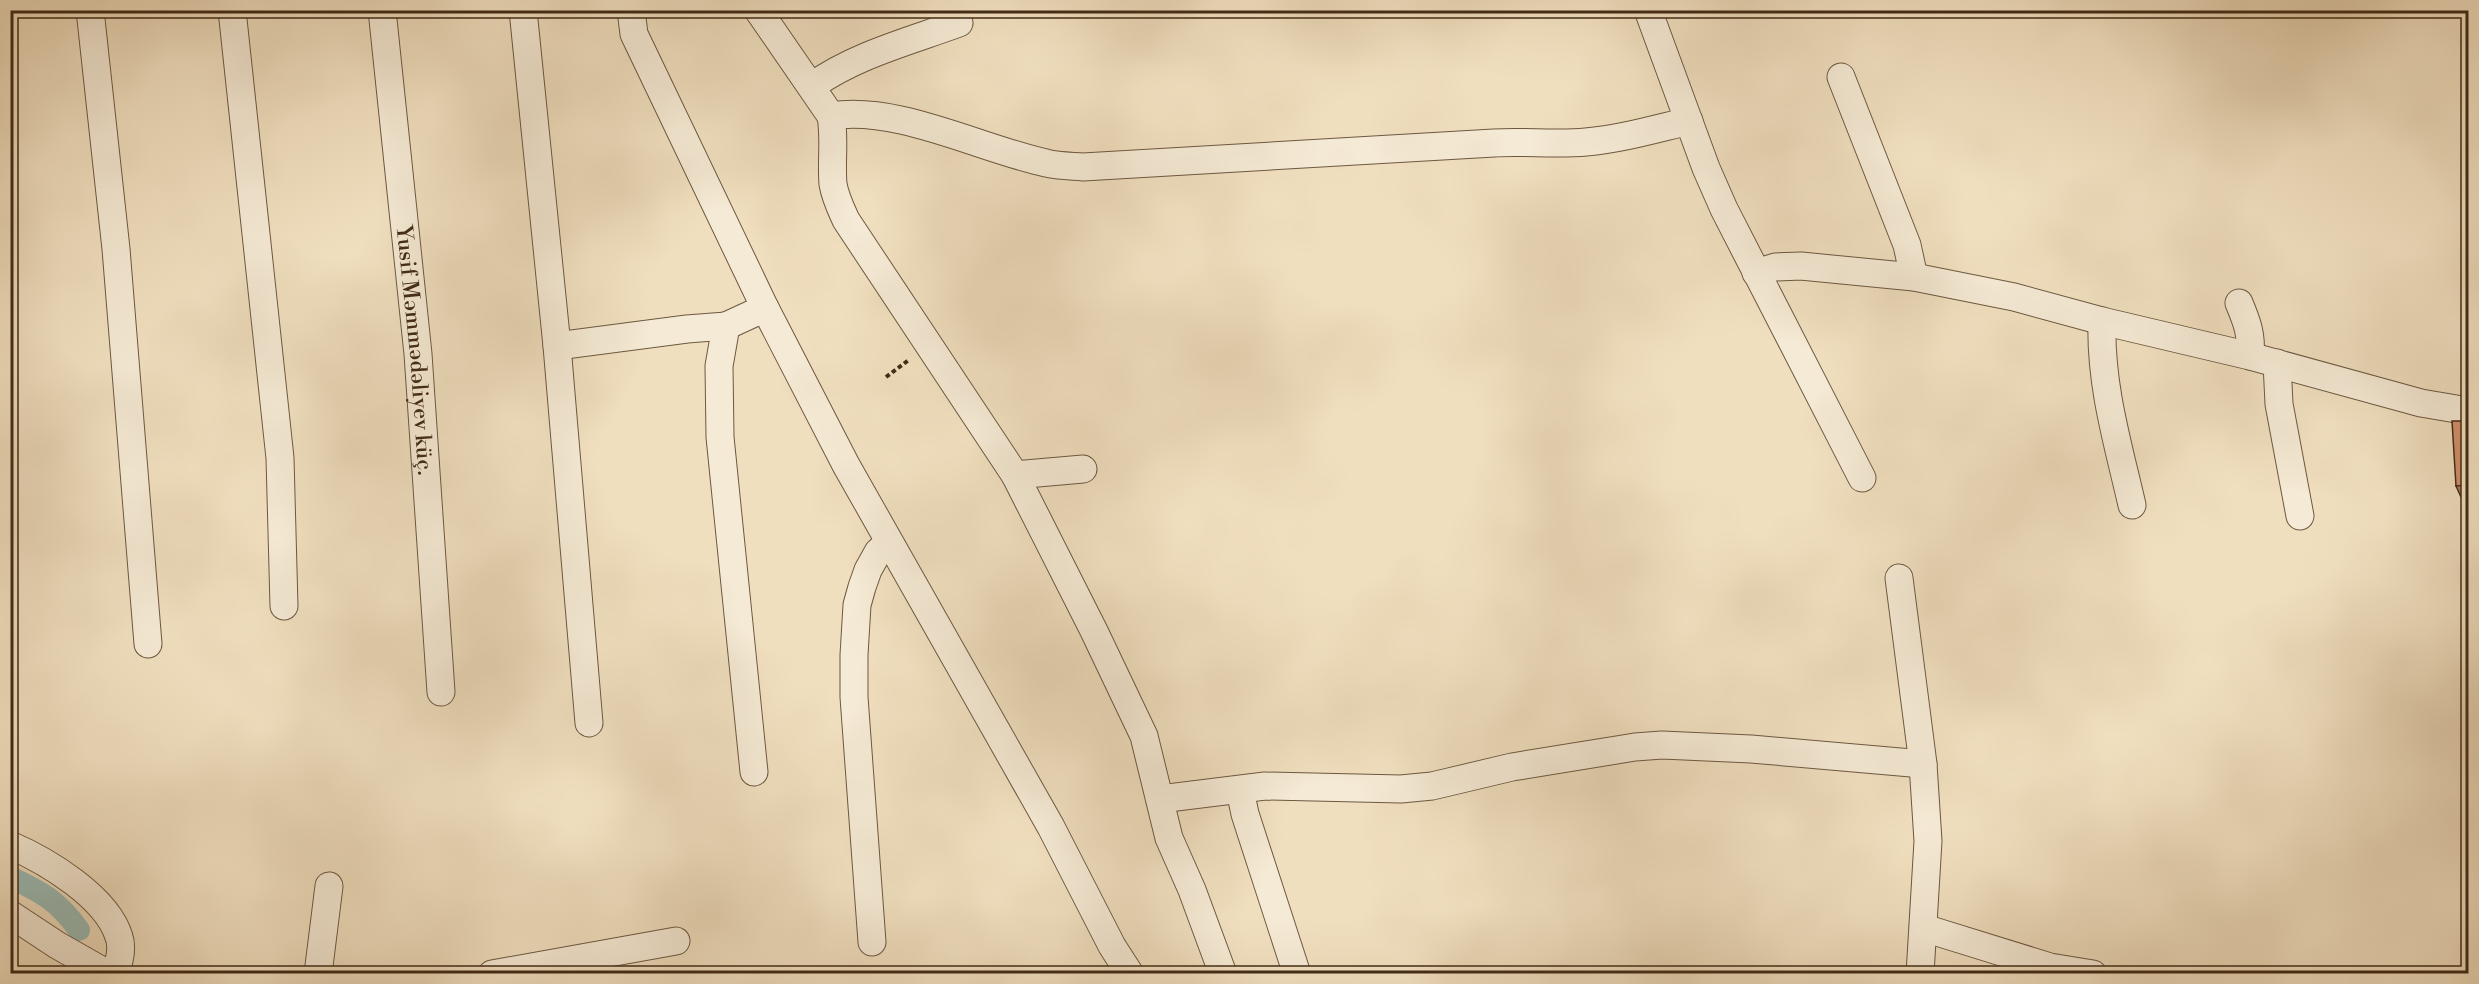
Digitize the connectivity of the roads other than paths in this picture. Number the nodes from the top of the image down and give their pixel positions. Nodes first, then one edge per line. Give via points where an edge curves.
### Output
1 (90, 10) edge
2 (232, 10) edge
3 (382, 10) edge
4 (523, 10) edge
5 (631, 10) edge
6 (758, 10) edge
7 (1648, 10) edge
8 (959, 23) dead end
9 (1840, 77) dead end
10 (812, 86) junction
11 (831, 116) junction
12 (1689, 121) junction
13 (1756, 273) junction
14 (1914, 277) junction
15 (2239, 303) dead end
16 (765, 308) junction
17 (2102, 321) junction
18 (726, 326) junction
19 (557, 346) junction
20 (2250, 356) junction
21 (2277, 363) junction
22 (2469, 411) edge
23 (1083, 469) dead end
24 (1015, 475) junction
25 (1862, 478) dead end
26 (2132, 505) dead end
27 (2300, 516) dead end
28 (888, 543) junction
29 (1899, 578) dead end
30 (284, 606) dead end
31 (148, 644) dead end
32 (441, 692) dead end
33 (589, 723) dead end
34 (1923, 764) junction
35 (754, 772) dead end
36 (1239, 790) junction
37 (1160, 799) junction
38 (10, 845) edge
39 (329, 886) dead end
40 (10, 914) edge
41 (1924, 928) junction
42 (676, 941) dead end
43 (872, 942) dead end
44 (1295, 968) dead end
45 (108, 974) edge
46 (115, 974) edge
47 (318, 974) edge
48 (492, 974) edge
49 (1130, 974) edge
50 (1223, 974) edge
51 (1920, 974) edge
52 (2092, 974) edge

1 - 31 street via 116,249
2 - 30 street via 280,458
3 - 32 street, Yusif Məmmədəliyev küç. via 418,354
4 - 19 street
5 - 16 street via 634,34
6 - 10 street
7 - 12 street
8 - 10 street via 851,63
9 - 14 street via 1908,245
10 - 11 street
11 - 12 street via 852,112 884,116 1047,164 1083,167 1531,141 1582,143 1617,139
11 - 24 street via 833,184 846,220
12 - 13 street via 1724,210
13 - 14 street via 1775,267 1801,266
13 - 25 street
14 - 17 street via 2014,297
15 - 20 street via 2249,325
16 - 18 street
16 - 28 street
17 - 20 street
17 - 26 street via 2104,385
18 - 19 street
18 - 35 street via 719,366 720,437
19 - 33 street
20 - 21 street
21 - 22 street via 2421,403
21 - 27 street via 2279,404
23 - 24 street
24 - 37 street via 1144,736
28 - 43 street via 868,570 862,587 857,604 854,656
28 - 49 street via 1051,827
29 - 34 street
34 - 36 street via 1662,745 1512,767 1432,786 1369,790 1265,786
34 - 41 street via 1928,841
36 - 37 street
36 - 44 street
37 - 50 street via 1169,838
38 - 46 street via 60,873 111,917 120,939
39 - 47 street
40 - 45 street
41 - 51 street
41 - 52 street via 2050,967
42 - 48 street

